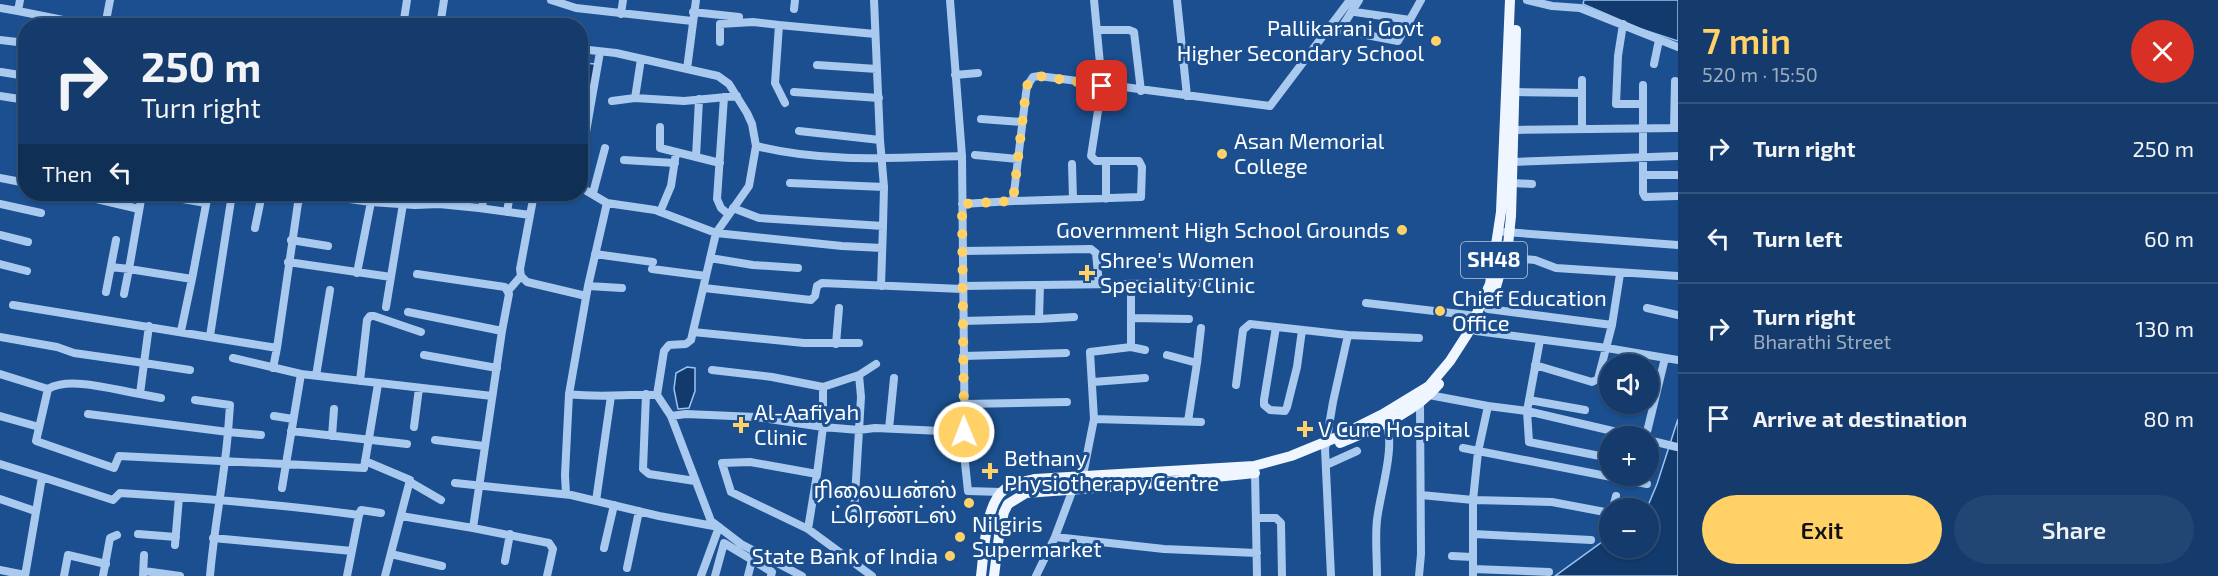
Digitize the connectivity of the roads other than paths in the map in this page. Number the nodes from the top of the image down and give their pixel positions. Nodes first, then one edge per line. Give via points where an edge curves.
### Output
1 (20, 0) edge
2 (110, 0) edge
3 (407, 0) edge
4 (444, 0) edge
5 (551, 0) edge
6 (623, 0) edge
7 (696, 0) edge
8 (874, 0) edge
9 (950, 0) edge
10 (1094, 0) edge
11 (1177, 0) edge
12 (1350, 0) edge
13 (1359, 0) edge
14 (1420, 0) edge
15 (1510, 0) edge
16 (1517, 0) edge
17 (1527, 0) edge
18 (0, 8) edge
19 (18, 11) junction
20 (1355, 12) dead end
21 (621, 14) junction
22 (693, 16) junction
23 (739, 16) dead end
24 (53, 18) edge
25 (107, 18) edge
26 (404, 18) edge
27 (441, 18) edge
28 (1410, 20) junction
29 (1623, 24) junction
30 (779, 25) junction
31 (1336, 28) junction
32 (1097, 30) junction
33 (875, 34) junction
34 (0, 40) edge
35 (1659, 40) junction
36 (18, 42) edge
37 (720, 42) dead end
38 (1678, 47) edge
39 (588, 50) edge
40 (600, 52) junction
41 (641, 59) junction
42 (1654, 64) dead end
43 (817, 65) dead end
44 (687, 69) junction
45 (877, 69) junction
46 (1, 72) edge
47 (978, 74) dead end
48 (18, 75) edge
49 (955, 75) junction
50 (1582, 80) dead end
51 (1675, 81) dead end
52 (1643, 85) dead end
53 (1102, 86) junction
54 (1141, 90) junction
55 (794, 92) dead end
56 (1514, 92) junction
57 (1582, 93) junction
58 (0, 96) edge
59 (737, 96) junction
60 (1187, 96) junction
61 (723, 97) junction
62 (635, 98) junction
63 (879, 98) junction
64 (18, 99) edge
65 (699, 99) junction
66 (612, 101) dead end
67 (785, 103) dead end
68 (1643, 104) junction
69 (981, 119) dead end
70 (588, 120) edge
71 (1022, 122) junction
72 (660, 128) dead end
73 (1676, 128) edge
74 (1582, 129) junction
75 (1644, 129) junction
76 (1513, 130) junction
77 (799, 131) dead end
78 (880, 140) junction
79 (756, 146) junction
80 (605, 148) dead end
81 (676, 153) junction
82 (975, 155) dead end
83 (962, 156) junction
84 (1678, 156) edge
85 (696, 157) junction
86 (1643, 157) junction
87 (882, 158) junction
88 (1018, 159) junction
89 (624, 160) dead end
90 (1106, 161) junction
91 (1512, 162) junction
92 (675, 163) junction
93 (720, 163) junction
94 (1072, 164) dead end
95 (1643, 175) junction
96 (1678, 175) edge
97 (0, 178) edge
98 (18, 181) edge
99 (790, 183) dead end
100 (1512, 183) junction
101 (1532, 183) dead end
102 (884, 187) junction
103 (588, 191) edge
104 (593, 193) junction
105 (1678, 196) edge
106 (1106, 199) junction
107 (1073, 200) junction
108 (119, 201) edge
109 (141, 201) edge
110 (194, 201) edge
111 (231, 201) edge
112 (261, 201) edge
113 (299, 201) edge
114 (367, 201) edge
115 (381, 201) edge
116 (424, 201) edge
117 (483, 201) edge
118 (509, 201) edge
119 (533, 201) edge
120 (1013, 201) junction
121 (206, 203) joint
122 (607, 203) junction
123 (0, 204) edge
124 (403, 204) junction
125 (424, 204) junction
126 (962, 204) junction
127 (482, 208) junction
128 (139, 209) junction
129 (731, 211) junction
130 (507, 212) junction
131 (660, 212) junction
132 (41, 213) dead end
133 (531, 215) junction
134 (883, 226) junction
135 (255, 228) dead end
136 (1504, 232) junction
137 (716, 233) junction
138 (0, 235) edge
139 (116, 240) dead end
140 (291, 240) junction
141 (28, 242) dead end
142 (1678, 244) edge
143 (328, 246) dead end
144 (882, 248) junction
145 (962, 251) junction
146 (595, 254) junction
147 (1505, 257) junction
148 (710, 258) junction
149 (288, 262) junction
150 (0, 264) edge
151 (111, 267) junction
152 (798, 268) dead end
153 (129, 269) junction
154 (27, 271) dead end
155 (357, 273) junction
156 (417, 274) dead end
157 (1620, 274) junction
158 (521, 276) junction
159 (706, 276) junction
160 (1678, 276) edge
161 (391, 277) junction
162 (192, 279) junction
163 (1131, 283) junction
164 (1207, 283) dead end
165 (1099, 284) junction
166 (1040, 285) junction
167 (588, 286) junction
168 (881, 286) junction
169 (622, 288) dead end
170 (704, 288) junction
171 (962, 288) junction
172 (330, 290) dead end
173 (508, 291) junction
174 (106, 292) dead end
175 (124, 294) dead end
176 (586, 296) junction
177 (1366, 303) dead end
178 (14, 305) dead end
179 (386, 307) dead end
180 (839, 308) dead end
181 (1647, 308) dead end
182 (1488, 309) junction
183 (408, 312) dead end
184 (1678, 315) edge
185 (1477, 316) junction
186 (1074, 317) dead end
187 (1132, 318) junction
188 (1040, 319) junction
189 (1189, 319) dead end
190 (963, 321) junction
191 (1612, 325) junction
192 (149, 326) junction
193 (1276, 327) junction
194 (1201, 328) dead end
195 (1302, 330) junction
196 (1476, 331) junction
197 (181, 332) junction
198 (502, 332) junction
199 (693, 332) junction
200 (421, 333) dead end
201 (1348, 335) junction
202 (210, 336) junction
203 (0, 337) edge
204 (1419, 338) dead end
205 (1540, 340) junction
206 (859, 343) dead end
207 (836, 344) junction
208 (1131, 346) junction
209 (278, 348) junction
210 (1607, 348) junction
211 (1145, 350) dead end
212 (1066, 353) dead end
213 (424, 355) dead end
214 (1167, 355) dead end
215 (963, 357) junction
216 (233, 358) dead end
217 (1665, 358) junction
218 (1678, 360) edge
219 (144, 363) junction
220 (1197, 363) junction
221 (876, 364) dead end
222 (1535, 364) junction
223 (273, 368) junction
224 (497, 368) junction
225 (190, 370) dead end
226 (712, 370) dead end
227 (0, 374) edge
228 (301, 374) junction
229 (859, 375) junction
230 (316, 376) junction
231 (894, 378) dead end
232 (1145, 378) dead end
233 (360, 381) junction
234 (1093, 382) junction
235 (378, 384) junction
236 (1236, 386) dead end
237 (823, 387) junction
238 (419, 388) junction
239 (48, 389) junction
240 (140, 394) junction
241 (569, 394) junction
242 (646, 394) junction
243 (657, 394) junction
244 (1429, 395) junction
245 (492, 396) junction
246 (611, 396) junction
247 (161, 398) dead end
248 (195, 400) dead end
249 (1529, 400) junction
250 (1067, 402) dead end
251 (1420, 403) junction
252 (964, 404) junction
253 (1488, 406) junction
254 (334, 409) dead end
255 (1585, 410) dead end
256 (1527, 411) junction
257 (88, 414) dead end
258 (0, 416) edge
259 (274, 416) dead end
260 (671, 416) junction
261 (1095, 418) junction
262 (1385, 418) junction
263 (293, 419) junction
264 (1188, 421) junction
265 (1201, 422) dead end
266 (1651, 426) edge
267 (39, 427) junction
268 (414, 427) dead end
269 (823, 427) junction
270 (1599, 428) edge
271 (889, 429) junction
272 (859, 430) junction
273 (291, 431) junction
274 (228, 432) junction
275 (964, 432) junction
276 (261, 435) dead end
277 (332, 436) junction
278 (367, 440) junction
279 (435, 440) dead end
280 (1659, 441) edge
281 (407, 444) dead end
282 (1326, 445) junction
283 (484, 446) junction
284 (1677, 447) edge
285 (1463, 448) dead end
286 (1357, 451) dead end
287 (1478, 452) junction
288 (1599, 456) edge
289 (365, 461) junction
290 (225, 462) junction
291 (0, 464) edge
292 (285, 465) junction
293 (1326, 465) junction
294 (1256, 473) junction
295 (817, 474) junction
296 (1083, 475) junction
297 (1599, 475) edge
298 (42, 477) junction
299 (695, 481) junction
300 (410, 482) junction
301 (455, 483) dead end
302 (479, 486) junction
303 (282, 488) dead end
304 (1073, 489) junction
305 (1001, 492) junction
306 (566, 494) junction
307 (1421, 495) junction
308 (179, 497) junction
309 (221, 499) junction
310 (0, 500) edge
311 (441, 500) dead end
312 (1473, 500) junction
313 (596, 501) junction
314 (614, 505) junction
315 (35, 511) junction
316 (1599, 511) edge
317 (639, 512) junction
318 (381, 513) dead end
319 (854, 513) dead end
320 (358, 514) junction
321 (401, 516) junction
322 (1257, 518) junction
323 (719, 527) junction
324 (473, 528) junction
325 (808, 529) junction
326 (727, 533) junction
327 (138, 534) dead end
328 (510, 534) junction
329 (1474, 534) junction
330 (117, 535) dead end
331 (1055, 537) junction
332 (213, 538) junction
333 (1591, 540) dead end
334 (724, 543) junction
335 (604, 548) dead end
336 (352, 551) junction
337 (1257, 553) junction
338 (391, 554) junction
339 (144, 555) dead end
340 (753, 555) junction
341 (1452, 556) dead end
342 (1472, 557) junction
343 (505, 561) dead end
344 (106, 564) junction
345 (442, 566) dead end
346 (627, 568) dead end
347 (0, 570) edge
348 (1473, 572) edge
349 (1548, 572) dead end
350 (144, 574) edge
351 (25, 576) edge
352 (63, 576) edge
353 (103, 576) edge
354 (180, 576) edge
355 (210, 576) edge
356 (347, 576) edge
357 (385, 576) edge
358 (547, 576) edge
359 (701, 576) edge
360 (715, 576) edge
361 (748, 576) edge
362 (771, 576) edge
363 (802, 576) edge
364 (872, 576) edge
365 (981, 576) edge
366 (994, 576) edge
367 (1036, 576) edge
368 (1257, 576) edge
369 (1282, 576) edge
370 (1331, 576) edge
371 (1377, 576) edge
372 (1419, 576) edge

1 - 19 street
2 - 25 street
3 - 26 street
4 - 27 street
5 - 21 street
6 - 21 street
7 - 22 street
8 - 33 street
9 - 49 street
10 - 32 street
11 - 60 street
12 - 31 street
13 - 31 street
14 - 28 street
15 - 136 main road, SH48
16 - 56 main road, SH48
17 - 29 street via 1580,8
18 - 19 street
19 - 24 street
20 - 28 street
21 - 22 street
22 - 23 street
22 - 44 street
28 - 31 street via 1398,41
29 - 35 street
29 - 68 street via 1616,104
30 - 33 street
30 - 37 street via 720,24
30 - 67 street via 775,83
31 - 60 street via 1270,106
32 - 53 street
32 - 54 street via 1134,32
33 - 45 street
34 - 36 street
35 - 38 street
35 - 42 street
39 - 40 street
40 - 41 street
40 - 70 street
41 - 44 street
41 - 62 street
43 - 45 street
44 - 59 street via 725,80
45 - 63 street
46 - 48 street
47 - 49 street
49 - 83 street
50 - 57 street
51 - 73 street
52 - 68 street
53 - 54 street
53 - 71 street via 1039,76 1030,80
53 - 90 street via 1091,156 1093,160
54 - 60 street
55 - 63 street
56 - 57 street
56 - 76 main road, SH48
57 - 74 street
58 - 64 street
59 - 61 street
59 - 79 street via 752,124
61 - 65 street
61 - 93 street
62 - 65 street
62 - 66 street
63 - 78 street
65 - 85 street
68 - 75 street
69 - 71 street
71 - 88 street
72 - 81 street via 660,148
73 - 75 street
74 - 75 street
74 - 76 street
75 - 86 street
76 - 91 main road, SH48
77 - 78 street
78 - 87 street
79 - 87 street via 782,153
79 - 129 street via 749,186
80 - 104 street
81 - 85 street
81 - 92 street
82 - 88 street
83 - 87 street
83 - 126 street
84 - 86 street
85 - 93 street
86 - 91 street
86 - 95 street
87 - 102 street
88 - 120 street
89 - 92 street
90 - 106 street
90 - 106 street via 1141,163 1142,195
91 - 100 main road, SH48
92 - 131 street
93 - 129 street via 717,199 720,208
94 - 107 street
95 - 96 street
95 - 105 street via 1645,196
97 - 98 street
99 - 102 street
100 - 101 street
100 - 136 main road, SH48
102 - 134 street
103 - 104 street
104 - 122 street
106 - 107 street
107 - 120 street
108 - 128 street
109 - 128 street
110 - 121 street
111 - 202 street
112 - 135 street
113 - 140 street
114 - 155 street
115 - 124 street
116 - 125 street
117 - 127 street
118 - 130 street
119 - 133 street
120 - 126 street
121 - 162 street
122 - 131 street
122 - 146 street
123 - 132 street
124 - 125 street
124 - 161 street
125 - 127 street
126 - 145 street
127 - 130 street
128 - 153 street
129 - 134 street via 759,218
129 - 137 street
130 - 133 street
131 - 137 street
133 - 158 street
134 - 144 street
136 - 142 street
136 - 147 main road, SH48
136 - 185 main road, SH48
137 - 144 street
137 - 148 street
138 - 141 street
139 - 151 street
140 - 143 street
140 - 149 street
144 - 168 street
145 - 165 street via 1091,249 1096,253
145 - 171 street
146 - 159 street
146 - 167 street
147 - 157 street via 1535,260 1556,268
147 - 182 main road, SH48
148 - 152 street
148 - 159 street
149 - 155 street
149 - 209 street
150 - 154 street
151 - 153 street
151 - 174 street
153 - 162 street
153 - 175 street
155 - 161 street
156 - 173 street via 503,286
157 - 160 street
157 - 191 street
158 - 173 street
158 - 176 street via 527,282
159 - 170 street
161 - 179 street
162 - 197 street
163 - 164 street
163 - 165 street
163 - 187 street
165 - 166 street
166 - 171 street
166 - 188 street
167 - 169 street
167 - 176 street
168 - 170 street via 822,283 811,300
168 - 171 street
170 - 199 street
171 - 190 street
172 - 230 street
173 - 198 street
176 - 241 street
177 - 185 street
178 - 192 street
180 - 207 street
181 - 184 street
182 - 191 street
182 - 196 main road, SH48
183 - 198 street
185 - 262 main road, SH48 via 1450,361 1429,386
186 - 188 street
187 - 189 street
187 - 208 street
188 - 190 street
190 - 215 street
191 - 210 street
192 - 197 street
192 - 219 street
193 - 195 street
193 - 195 street via 1264,400 1270,410 1285,411 1287,407
193 - 236 street via 1246,325
194 - 220 street
195 - 201 street
196 - 205 street
196 - 244 main road, SH48 via 1453,368
197 - 202 street
198 - 224 street
199 - 207 street
199 - 243 street via 686,344 665,348
200 - 233 street via 370,316
201 - 204 street
201 - 282 street
202 - 209 street
203 - 219 street
205 - 210 street
205 - 222 street
206 - 207 street
208 - 211 street
208 - 234 street via 1090,352
209 - 223 street
210 - 217 street
210 - 222 street via 1600,376 1592,382
212 - 215 street
213 - 224 street
214 - 220 street
215 - 252 street
216 - 223 street
217 - 218 street
217 - 266 street
219 - 225 street
219 - 240 street
220 - 264 street
221 - 229 street
222 - 249 street
223 - 228 street
224 - 245 street
226 - 237 street
227 - 239 street
228 - 230 street
228 - 263 street
229 - 237 street
229 - 272 street
230 - 233 street
231 - 271 street
232 - 234 street
233 - 235 street
234 - 261 street
235 - 238 street
235 - 278 street
237 - 269 street
238 - 245 street
238 - 268 street
239 - 240 street via 75,384
239 - 267 street
240 - 247 street
241 - 246 street
241 - 306 street
242 - 243 street
242 - 246 street
242 - 299 street via 643,469 649,474
243 - 260 street
244 - 251 main road, SH48
244 - 253 street
245 - 283 street
246 - 313 street
248 - 274 street via 230,405
249 - 255 street
249 - 256 street
250 - 252 street
251 - 262 main road, SH48
251 - 307 street
252 - 275 street
253 - 256 street
253 - 287 street
254 - 277 street
256 - 270 street
256 - 288 street via 1529,442
257 - 274 street
258 - 267 street
259 - 263 street
260 - 269 street via 756,417
260 - 299 street
261 - 264 street
261 - 296 street
262 - 282 main road, SH48
262 - 371 street via 1387,470 1377,522
263 - 273 street
264 - 265 street
267 - 290 street via 36,441 114,468 118,456
269 - 272 street
269 - 295 street
271 - 272 street
271 - 275 street
272 - 319 street
273 - 277 street
273 - 292 street
274 - 276 street
274 - 290 street
275 - 305 street via 968,491
277 - 278 street
278 - 281 street
278 - 289 street
279 - 283 street
280 - 284 street
282 - 293 street
282 - 294 main road, SH48 via 1293,463
282 - 296 main road, SH48 via 1254,466
283 - 302 street
285 - 287 street
286 - 293 street
287 - 297 street
287 - 312 street
289 - 292 street via 364,468
289 - 300 street
290 - 292 street
290 - 309 street
291 - 298 street
292 - 303 street
293 - 370 street
294 - 304 main road, SH48
294 - 322 street
295 - 325 street
295 - 325 street via 750,462 722,463 731,492
296 - 304 street
296 - 305 main road, SH48 via 1019,482
298 - 308 street via 113,500 120,493
298 - 315 street
299 - 323 street via 711,521
300 - 311 street
300 - 321 street
301 - 302 street
302 - 306 street
302 - 324 street
304 - 331 street
304 - 366 main road, SH48 via 1026,493 1008,504 1000,528
305 - 365 main road via 988,521
306 - 313 street
307 - 312 street
307 - 372 street
308 - 309 street
308 - 327 street via 175,541
309 - 320 street
309 - 332 street
310 - 315 street
312 - 316 street via 1552,502
312 - 329 street
313 - 314 street
314 - 317 street
314 - 335 street
315 - 351 street
317 - 323 street
317 - 346 street
318 - 320 street via 361,510
320 - 336 street
321 - 324 street
321 - 338 street
322 - 337 street
322 - 369 street via 1276,519 1281,524
323 - 326 street
323 - 359 street
324 - 328 street
325 - 364 street
326 - 334 street
326 - 340 street
328 - 343 street
328 - 358 street via 552,545
329 - 333 street
329 - 342 street
330 - 344 street via 110,538
331 - 337 street via 1164,549
331 - 367 street
332 - 336 street
332 - 355 street
334 - 340 street
334 - 360 street
336 - 356 street
337 - 368 street
338 - 345 street
338 - 357 street
339 - 350 street
340 - 361 street
340 - 362 street via 772,572
340 - 363 street
341 - 342 street
342 - 348 street
344 - 352 street via 68,555
344 - 353 street
347 - 351 street
348 - 349 street
350 - 354 street

